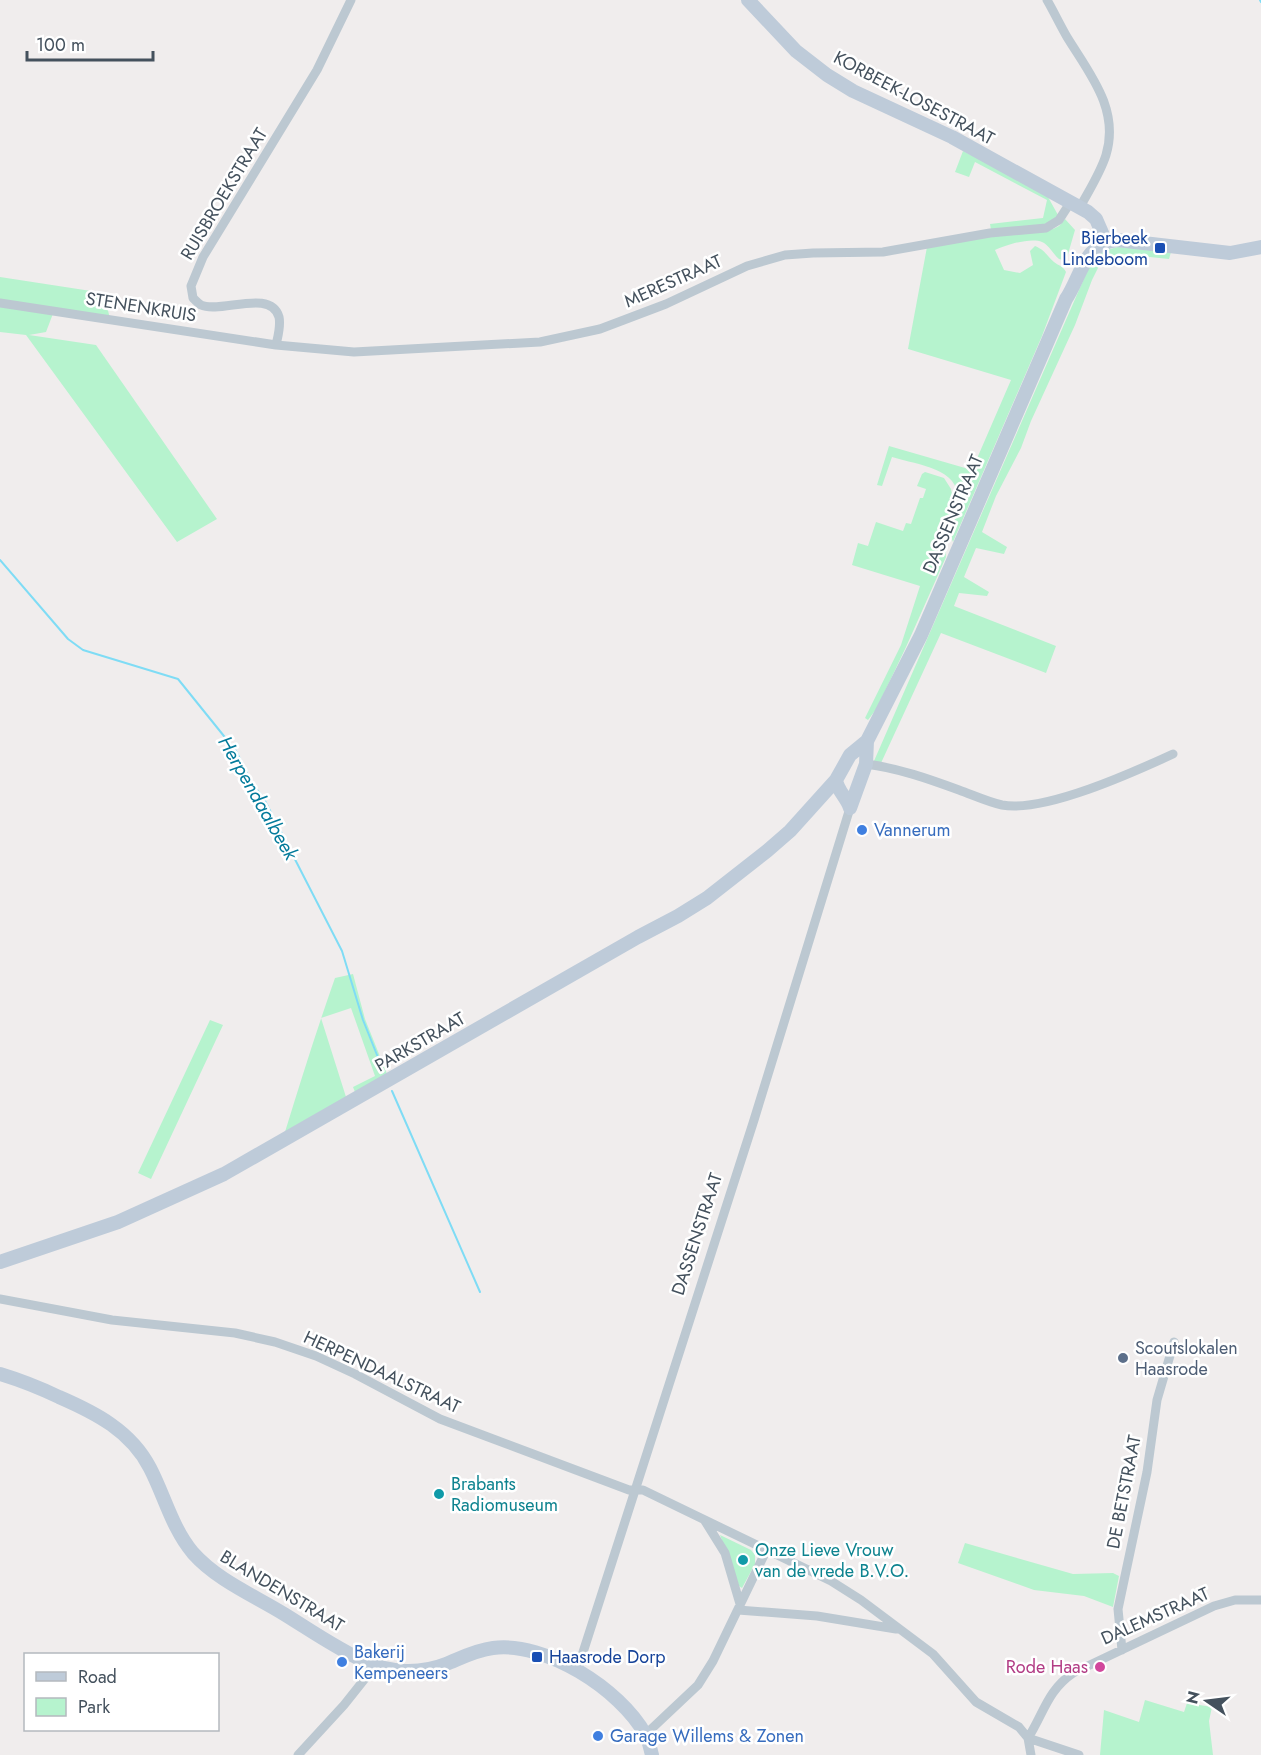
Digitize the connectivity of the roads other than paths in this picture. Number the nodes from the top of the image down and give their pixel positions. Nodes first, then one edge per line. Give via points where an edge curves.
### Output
1 (351, 0) edge
2 (748, 0) edge
3 (1047, 0) edge
4 (1074, 206) junction
5 (1100, 240) junction
6 (1261, 247) edge
7 (0, 303) edge
8 (276, 345) junction
9 (1173, 754) dead end
10 (862, 758) junction
11 (843, 788) junction
12 (850, 808) joint
13 (0, 1262) edge
14 (0, 1299) edge
15 (1174, 1342) dead end
16 (0, 1374) edge
17 (636, 1490) junction
18 (705, 1521) junction
19 (766, 1551) junction
20 (1261, 1600) edge
21 (739, 1607) junction
22 (898, 1629) junction
23 (1122, 1650) junction
24 (375, 1666) junction
25 (577, 1671) junction
26 (646, 1734) junction
27 (1028, 1738) junction
28 (298, 1755) edge
29 (652, 1755) edge
30 (1031, 1755) edge
31 (1079, 1755) edge

1 - 8 street, RUISBROEKSTRAAT via 317,70 203,257 191,286 193,298 201,305 256,303 274,309 280,324
2 - 4 street, KORBEEK-LOSESTRAAT via 796,51 827,75 952,137
3 - 4 street, MERESTRAAT via 1094,77 1109,120 1105,157
4 - 5 street
4 - 8 street, MERESTRAAT via 1046,228 990,233 883,252 786,255 747,267 635,317 570,337 519,344 354,352
5 - 6 street via 1230,253
5 - 10 street, DASSENSTRAAT via 1066,299 921,635
7 - 8 street, STENENKRUIS
9 - 10 street via 1049,802 1017,806 997,804
10 - 11 street
10 - 11 street via 850,756
11 - 12 street, DASSENSTRAAT
11 - 13 street, PARKSTRAAT via 823,794 790,831 707,898 224,1174 118,1222
12 - 17 street, DASSENSTRAAT
14 - 17 street, HERPENDAALSTRAAT via 81,1315 235,1333 275,1342 355,1374 440,1419
15 - 23 street, DE BETSTRAAT via 1157,1400 1147,1472 1118,1609
16 - 24 street, BLANDENSTRAAT via 110,1423 144,1459 179,1534 201,1561 296,1622
17 - 18 street, HERPENDAALSTRAAT
17 - 25 street, DASSENSTRAAT
18 - 19 street, HERPENDAALSTRAAT
18 - 21 street via 730,1564
19 - 21 street
19 - 22 street, HERPENDAALSTRAAT via 831,1581
20 - 23 street, DALEMSTRAAT via 1235,1600 1214,1606
21 - 22 street
21 - 26 street via 698,1685
22 - 27 street, HERPENDAALSTRAAT via 933,1654 976,1702 1019,1727
23 - 27 street, DALEMSTRAAT via 1060,1682 1049,1695
24 - 25 street, BLANDENSTRAAT via 422,1670 481,1650 512,1647 546,1656
24 - 28 street
25 - 26 street, BLANDENSTRAAT via 620,1703
26 - 29 street, BLANDENSTRAAT
27 - 30 street
27 - 31 street

